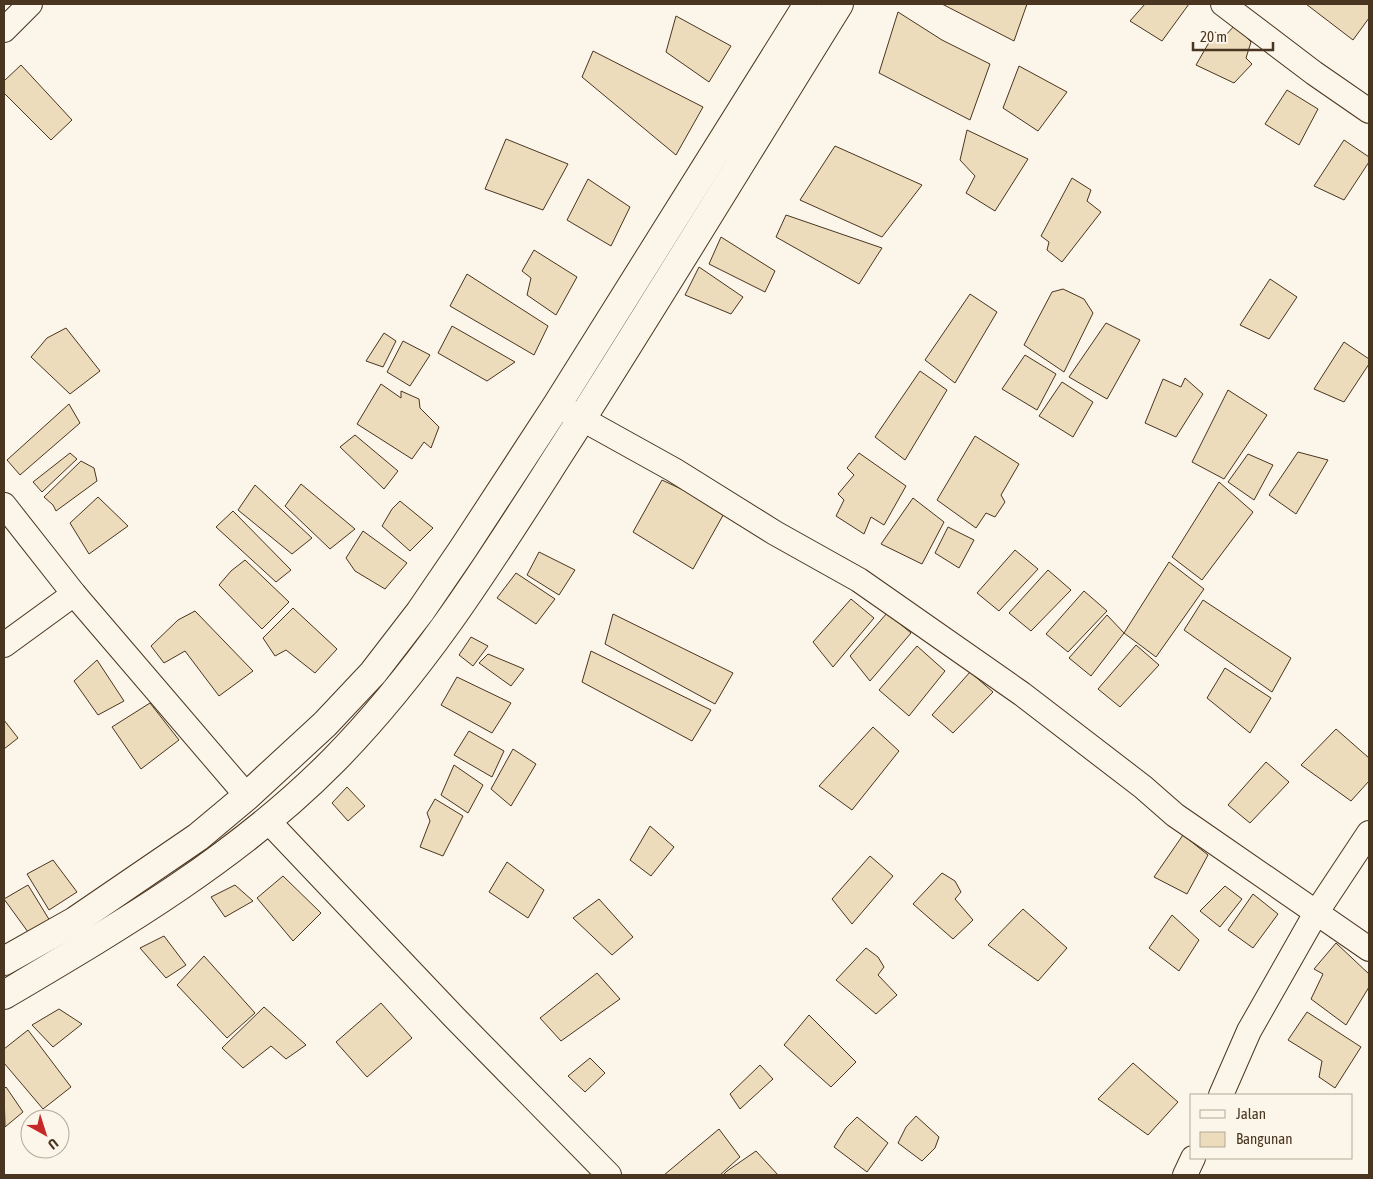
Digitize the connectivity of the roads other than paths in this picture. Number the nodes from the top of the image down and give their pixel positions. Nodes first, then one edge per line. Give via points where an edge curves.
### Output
1 (30, 4) edge
2 (808, 4) edge
3 (839, 4) edge
4 (1223, 4) edge
5 (4, 30) edge
6 (1369, 111) edge
7 (557, 405) junction
8 (582, 419) junction
9 (4, 505) edge
10 (74, 594) junction
11 (4, 645) edge
12 (248, 796) junction
13 (268, 821) junction
14 (1369, 833) edge
15 (1316, 914) junction
16 (1369, 949) edge
17 (4, 961) edge
18 (4, 995) edge
19 (1221, 1094) edge
20 (1193, 1159) edge
21 (609, 1175) edge
22 (1186, 1175) edge

1 - 5 street
2 - 7 highway
3 - 8 highway
4 - 6 street
7 - 8 street
7 - 12 highway via 458,557 373,674
8 - 13 highway via 435,643 383,708 331,764
8 - 15 street via 859,580 1022,694 1175,815
9 - 10 street
10 - 11 street
10 - 12 street
12 - 17 highway via 198,837 138,879 75,921
13 - 18 highway via 144,910
13 - 21 street
14 - 15 street
15 - 16 street
15 - 19 street via 1249,1031
20 - 22 street

